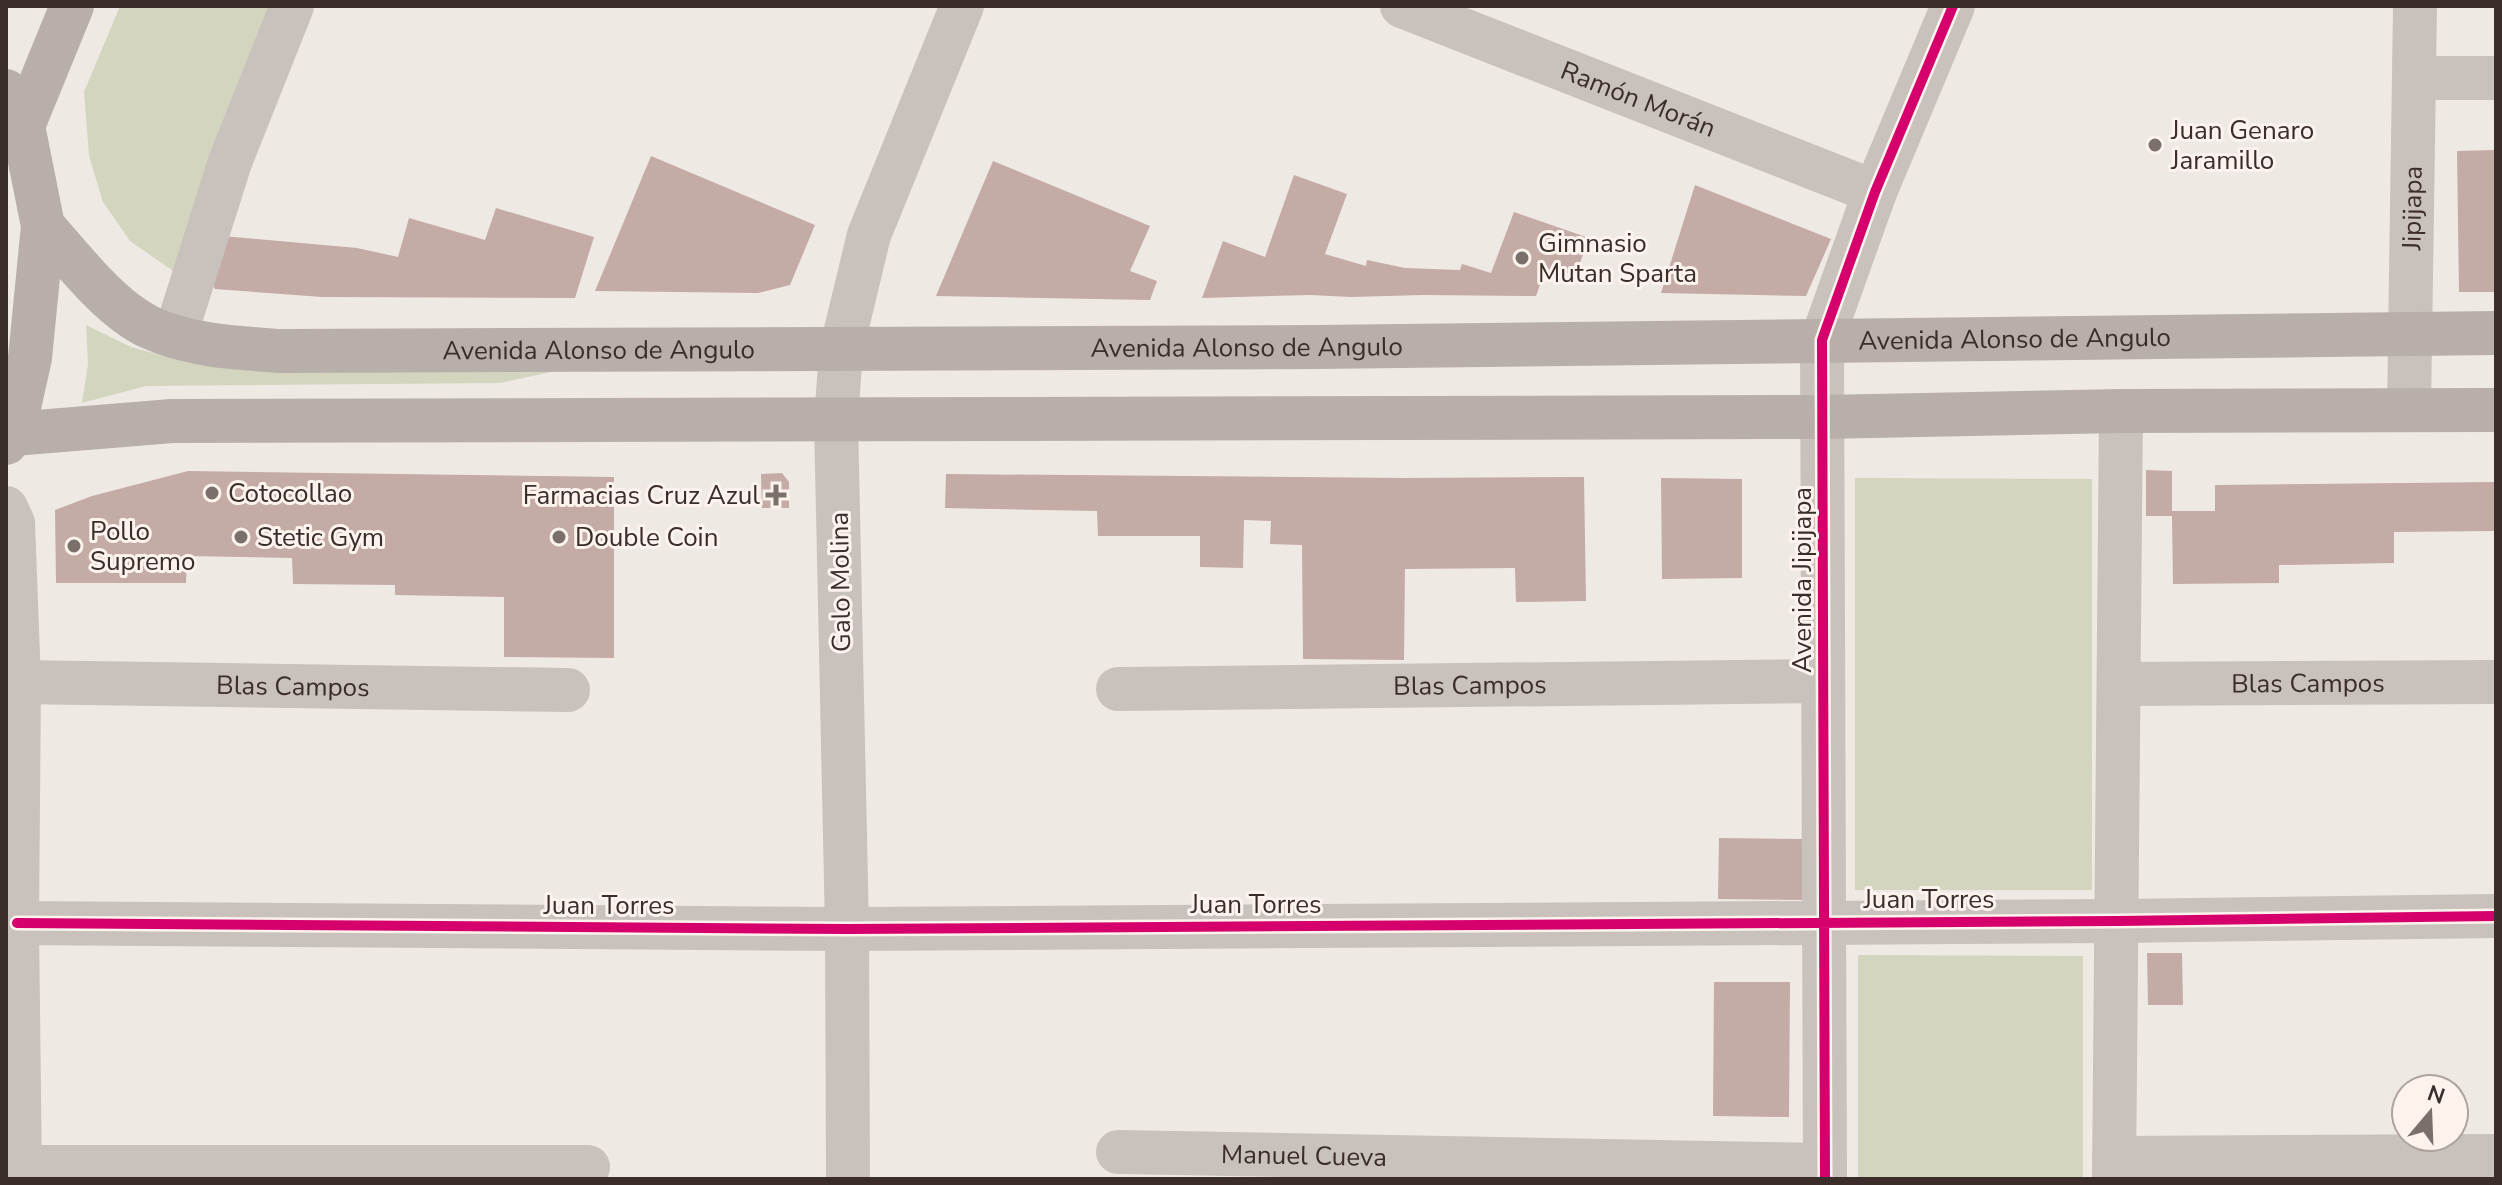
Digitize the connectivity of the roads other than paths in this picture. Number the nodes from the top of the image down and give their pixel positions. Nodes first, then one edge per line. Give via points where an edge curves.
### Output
1 (72, 6) edge
2 (292, 6) edge
3 (962, 6) edge
4 (1402, 6) edge
5 (1953, 6) edge
6 (2415, 6) edge
7 (2415, 78) junction
8 (2496, 78) edge
9 (15, 108) edge
10 (1875, 192) junction
11 (43, 226) junction
12 (2496, 333) edge
13 (2410, 334) junction
14 (175, 336) junction
15 (1822, 340) junction
16 (841, 351) junction
17 (2409, 410) junction
18 (2496, 410) edge
19 (2121, 411) junction
20 (1822, 417) junction
21 (836, 420) junction
22 (9, 438) edge
23 (6, 508) edge
24 (1823, 681) junction
25 (19, 682) junction
26 (2496, 682) edge
27 (2120, 684) junction
28 (1118, 689) dead end
29 (568, 690) dead end
30 (2496, 916) edge
31 (2117, 921) junction
32 (1826, 922) junction
33 (17, 923) junction
34 (847, 929) junction
35 (1118, 1152) dead end
36 (2496, 1156) edge
37 (588, 1167) dead end
38 (2114, 1169) edge
39 (1825, 1172) edge
40 (20, 1173) edge
41 (848, 1179) edge

1 - 9 main road
2 - 14 street via 230,162
3 - 16 street, Galo Molina via 869,235
4 - 10 street, Ramón Morán
5 - 10 street, Avenida Jipijapa
6 - 7 street, Jipijapa
7 - 8 street
7 - 13 street, Jipijapa
9 - 11 main road
10 - 15 street, Avenida Jipijapa
11 - 14 main road, Avenida Alonso de Angulo via 131,316
11 - 22 main road via 30,358
12 - 13 main road, Avenida Alonso de Angulo
13 - 15 main road, Avenida Alonso de Angulo
13 - 17 street, Jipijapa
14 - 16 main road, Avenida Alonso de Angulo via 281,351
15 - 16 main road, Avenida Alonso de Angulo
15 - 20 street, Avenida Jipijapa
16 - 21 street, Galo Molina
17 - 18 main road
17 - 19 main road
19 - 20 main road
19 - 27 street
20 - 21 main road
20 - 24 street, Avenida Jipijapa
21 - 22 main road via 172,421
21 - 34 street, Galo Molina
23 - 25 street via 13,523
24 - 28 street, Blas Campos
24 - 32 street, Avenida Jipijapa
25 - 29 street, Blas Campos
25 - 33 street
26 - 27 street, Blas Campos
27 - 31 street
30 - 31 street, Juan Torres
31 - 32 street, Juan Torres
31 - 38 street
32 - 34 street, Juan Torres
32 - 39 street, Avenida Jipijapa
33 - 34 street, Juan Torres
33 - 40 street
34 - 41 street, Galo Molina
35 - 39 street, Manuel Cueva
36 - 38 street
37 - 40 street

